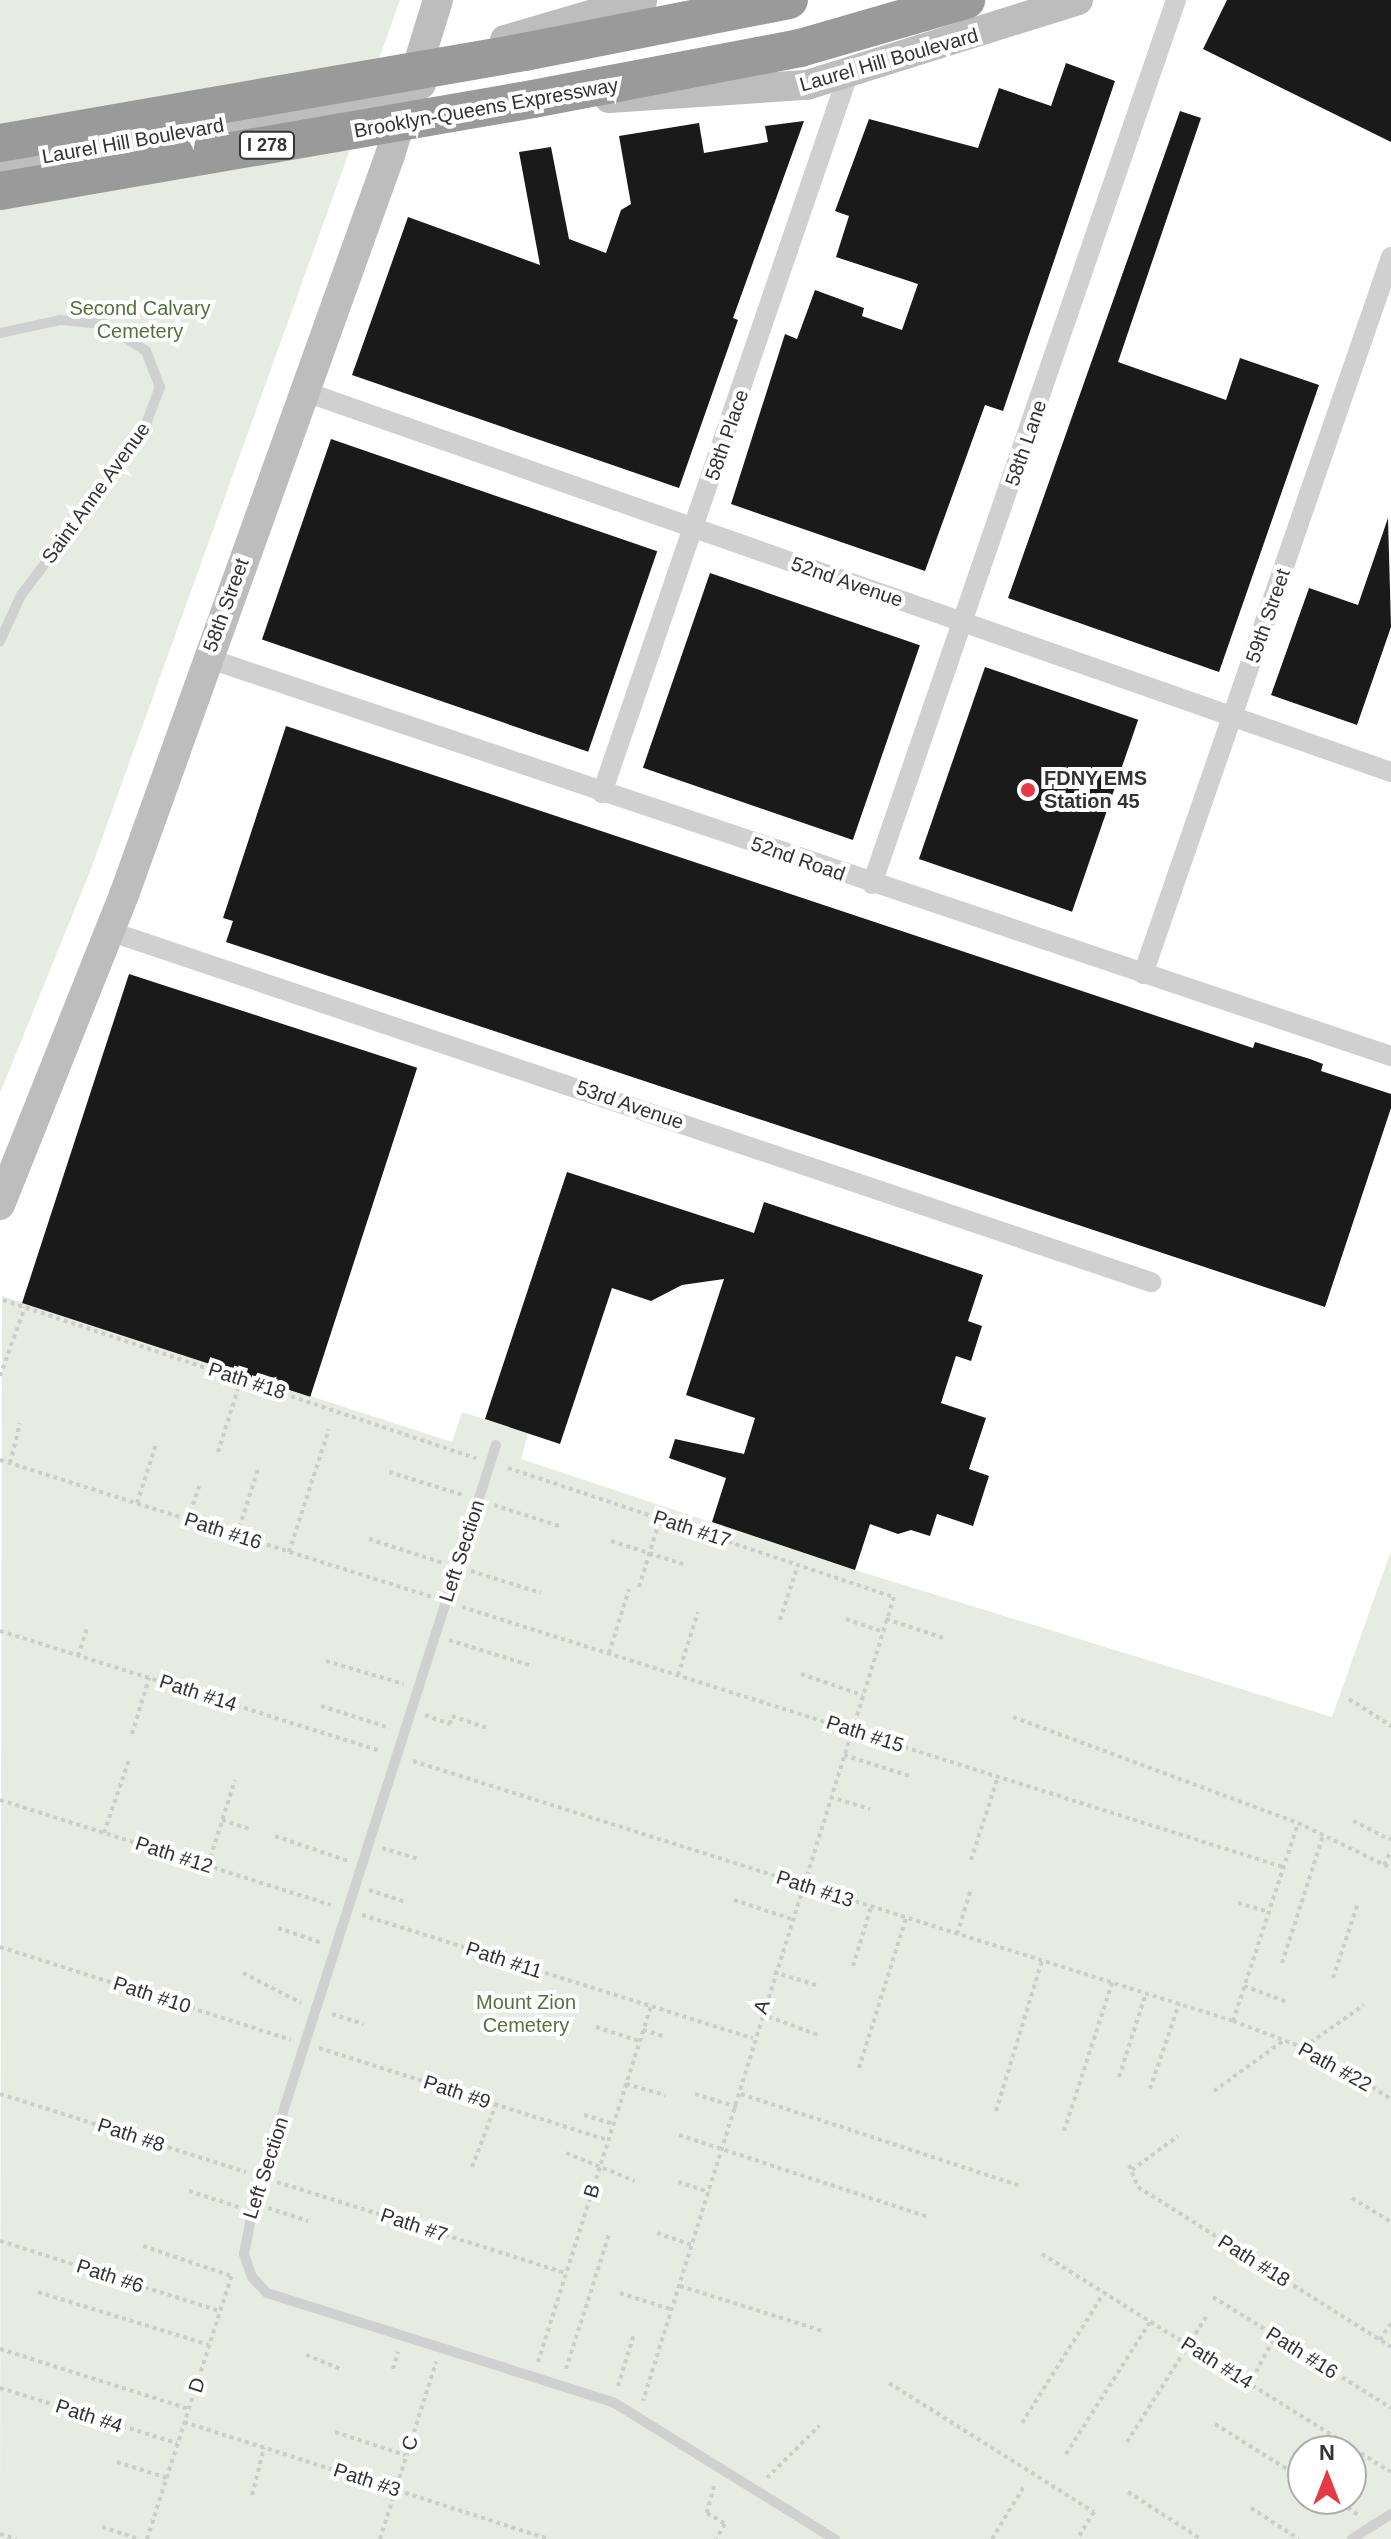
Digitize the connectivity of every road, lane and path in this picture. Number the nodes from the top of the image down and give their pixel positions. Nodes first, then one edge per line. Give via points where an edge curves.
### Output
1 (438, 0) edge
2 (642, 0) edge
3 (789, 0) edge
4 (966, 0) edge
5 (1078, 0) edge
6 (1176, 0) edge
7 (848, 75) junction
8 (409, 93) junction
9 (0, 143) edge
10 (0, 164) edge
11 (0, 191) edge
12 (1391, 257) edge
13 (0, 333) edge
14 (303, 391) junction
15 (695, 529) junction
16 (965, 623) junction
17 (0, 641) edge
18 (207, 658) junction
19 (1234, 717) junction
20 (1391, 772) edge
21 (602, 793) junction
22 (872, 884) junction
23 (109, 931) junction
24 (1143, 974) junction
25 (1391, 1056) edge
26 (0, 1205) edge
27 (1151, 1282) dead end
28 (3, 1300) dead end
29 (25, 1307) junction
30 (0, 1376) edge
31 (241, 1379) junction
32 (20, 1423) dead end
33 (329, 1429) dead end
34 (156, 1444) dead end
35 (496, 1445) dead end
36 (218, 1452) dead end
37 (0, 1460) edge
38 (490, 1462) junction
39 (10, 1463) junction
40 (258, 1469) dead end
41 (199, 1486) dead end
42 (136, 1503) junction
43 (660, 1519) junction
44 (188, 1520) junction
45 (237, 1535) junction
46 (611, 1541) dead end
47 (289, 1552) junction
48 (650, 1553) junction
49 (683, 1564) dead end
50 (798, 1565) junction
51 (639, 1587) dead end
52 (629, 1589) dead end
53 (894, 1597) joint
54 (446, 1601) junction
55 (698, 1612) dead end
56 (846, 1619) dead end
57 (886, 1619) junction
58 (780, 1620) dead end
59 (87, 1628) dead end
60 (0, 1631) edge
61 (882, 1632) junction
62 (435, 1636) junction
63 (947, 1639) dead end
64 (609, 1653) junction
65 (78, 1656) junction
66 (326, 1661) dead end
67 (529, 1665) dead end
68 (801, 1674) dead end
69 (678, 1675) junction
70 (149, 1678) junction
71 (418, 1688) junction
72 (862, 1695) junction
73 (1349, 1699) dead end
74 (321, 1706) dead end
75 (411, 1711) junction
76 (1013, 1717) dead end
77 (1391, 1726) edge
78 (490, 1729) dead end
79 (851, 1730) junction
80 (404, 1732) junction
81 (132, 1734) dead end
82 (843, 1755) junction
83 (396, 1756) junction
84 (130, 1757) dead end
85 (910, 1776) dead end
86 (998, 1777) junction
87 (235, 1780) dead end
88 (830, 1797) junction
89 (0, 1800) edge
90 (870, 1809) dead end
91 (222, 1820) junction
92 (1353, 1821) dead end
93 (1298, 1823) junction
94 (252, 1830) dead end
95 (104, 1833) junction
96 (1323, 1835) junction
97 (275, 1836) dead end
98 (1391, 1840) edge
99 (369, 1844) junction
100 (1391, 1851) edge
101 (419, 1859) dead end
102 (971, 1860) dead end
103 (1384, 1865) junction
104 (208, 1866) junction
105 (362, 1866) junction
106 (1283, 1867) junction
107 (1391, 1868) edge
108 (355, 1885) junction
109 (802, 1885) junction
110 (971, 1889) dead end
111 (734, 1900) dead end
112 (406, 1902) dead end
113 (1238, 1903) dead end
114 (1358, 1903) dead end
115 (872, 1907) junction
116 (347, 1910) junction
117 (1269, 1912) junction
118 (907, 1918) junction
119 (791, 1919) junction
120 (278, 1928) dead end
121 (957, 1934) junction
122 (0, 1947) edge
123 (336, 1947) junction
124 (1042, 1961) junction
125 (1282, 1963) dead end
126 (853, 1966) dead end
127 (774, 1972) junction
128 (1333, 1978) dead end
129 (1112, 1983) junction
130 (816, 1985) dead end
131 (1244, 1986) junction
132 (1146, 1993) junction
133 (1287, 2002) dead end
134 (1179, 2004) junction
135 (1364, 2005) dead end
136 (651, 2006) junction
137 (760, 2014) junction
138 (1233, 2021) junction
139 (596, 2027) dead end
140 (643, 2030) junction
141 (818, 2035) dead end
142 (663, 2036) dead end
143 (753, 2038) junction
144 (1284, 2040) junction
145 (639, 2041) junction
146 (305, 2044) junction
147 (1303, 2048) junction
148 (859, 2068) dead end
149 (1119, 2077) dead end
150 (626, 2084) junction
151 (1150, 2089) dead end
152 (1214, 2091) dead end
153 (0, 2094) edge
154 (695, 2094) dead end
155 (741, 2094) junction
156 (665, 2095) dead end
157 (1391, 2099) edge
158 (496, 2104) junction
159 (737, 2107) junction
160 (996, 2111) dead end
161 (584, 2115) dead end
162 (613, 2124) junction
163 (1064, 2131) dead end
164 (679, 2135) dead end
165 (1178, 2136) dead end
166 (608, 2140) junction
167 (723, 2151) junction
168 (566, 2153) dead end
169 (472, 2167) dead end
170 (600, 2167) junction
171 (263, 2177) junction
172 (635, 2181) dead end
173 (678, 2182) dead end
174 (1021, 2186) dead end
175 (189, 2191) dead end
176 (710, 2192) junction
177 (1352, 2198) dead end
178 (253, 2208) junction
179 (928, 2217) dead end
180 (308, 2221) dead end
181 (1391, 2222) edge
182 (246, 2230) junction
183 (657, 2233) dead end
184 (609, 2234) dead end
185 (0, 2241) edge
186 (693, 2245) junction
187 (143, 2246) dead end
188 (1042, 2254) dead end
189 (566, 2273) junction
190 (231, 2276) junction
191 (680, 2286) junction
192 (38, 2292) dead end
193 (620, 2293) dead end
194 (1104, 2293) junction
195 (1213, 2297) dead end
196 (673, 2310) junction
197 (220, 2311) junction
198 (1208, 2314) dead end
199 (1150, 2322) junction
200 (1391, 2323) edge
201 (823, 2331) dead end
202 (634, 2334) dead end
203 (1275, 2336) junction
204 (1380, 2340) junction
205 (209, 2345) junction
206 (1188, 2345) junction
207 (440, 2347) junction
208 (1391, 2347) edge
209 (0, 2349) edge
210 (306, 2355) dead end
211 (340, 2369) dead end
212 (1256, 2372) dead end
213 (534, 2376) junction
214 (889, 2383) dead end
215 (561, 2385) junction
216 (0, 2388) edge
217 (613, 2402) junction
218 (1391, 2408) edge
219 (189, 2409) junction
220 (639, 2415) junction
221 (184, 2422) junction
222 (1022, 2423) dead end
223 (1215, 2424) dead end
224 (819, 2426) dead end
225 (335, 2432) dead end
226 (1127, 2442) dead end
227 (178, 2444) junction
228 (264, 2448) junction
229 (1066, 2454) dead end
230 (406, 2456) junction
231 (117, 2462) dead end
232 (1287, 2469) edge
233 (1391, 2472) edge
234 (167, 2478) junction
235 (714, 2486) dead end
236 (1023, 2488) dead end
237 (756, 2489) junction
238 (395, 2490) junction
239 (1128, 2492) dead end
240 (252, 2495) dead end
241 (1251, 2508) dead end
242 (1391, 2514) edge
243 (1360, 2515) edge
244 (1373, 2523) junction
245 (102, 2527) dead end
246 (0, 2534) edge
247 (16, 2539) edge
248 (139, 2539) edge
249 (147, 2539) edge
250 (380, 2539) edge
251 (548, 2539) edge
252 (716, 2539) edge
253 (835, 2539) edge
254 (992, 2539) edge
255 (1077, 2539) edge
256 (1201, 2539) edge
257 (1299, 2539) edge
258 (1352, 2539) edge

1 - 8 main road, 58th Street
2 - 8 main road, Laurel Hill Boulevard via 467,52
3 - 9 highway, I 278, bridge
4 - 11 highway, Brooklyn-Queens Expressway / I 278, bridge via 800,48
5 - 7 main road, Laurel Hill Boulevard
6 - 16 street, 58th Lane
7 - 8 main road, Laurel Hill Boulevard via 757,92 444,105
7 - 15 street, 58th Place
8 - 10 main road, Laurel Hill Boulevard
8 - 14 main road, 58th Street
12 - 19 street, 59th Street
13 - 17 lane, Saint Anne Avenue via 76,320 104,324 137,343 157,371 159,396 154,414 21,595
14 - 15 street, 52nd Avenue
14 - 18 main road, 58th Street
15 - 16 street, 52nd Avenue
15 - 21 street, 58th Place
16 - 19 street, 52nd Avenue
16 - 22 street, 58th Lane
18 - 21 street, 52nd Road
18 - 23 main road, 58th Street
19 - 20 street, 52nd Avenue
19 - 24 street, 59th Street
21 - 22 street, 52nd Road
22 - 24 street, 52nd Road
23 - 26 main road, 58th Street
23 - 27 street, 53rd Avenue
24 - 25 street, 52nd Road
28 - 29 path, Path #18
29 - 30 path
29 - 31 path, Path #18
31 - 36 path
31 - 38 path, Path #18
32 - 39 path
33 - 47 path
34 - 42 path
35 - 38 lane, Left Section
37 - 39 path, Path #16
38 - 43 path, Path #17
38 - 54 lane, Left Section
39 - 42 path, Path #16
40 - 45 path
41 - 44 path
42 - 44 path, Path #16
43 - 48 path
43 - 50 path, Path #17
44 - 45 path, Path #16
45 - 47 path, Path #16
46 - 48 path
47 - 54 path, Path #16
48 - 49 path
48 - 51 path
50 - 53 path, Path #17
50 - 58 path
52 - 64 path
53 - 57 path, A
54 - 62 lane, Left Section
54 - 64 path, Path #15
55 - 69 path
56 - 61 path
57 - 61 path, A
57 - 63 path
59 - 65 path
60 - 65 path, Path #14
61 - 72 path, A
62 - 67 path
62 - 71 lane, Left Section
64 - 69 path, Path #15
65 - 70 path, Path #14
66 - 71 path
68 - 72 path
69 - 79 path, Path #15
70 - 81 path
70 - 83 path, Path #14
71 - 75 lane, Left Section
72 - 79 path, A
73 - 77 path
74 - 80 path
75 - 78 path
75 - 80 lane, Left Section
76 - 93 path
79 - 82 path, A
79 - 86 path, Path #15
80 - 83 lane, Left Section
82 - 85 path
82 - 88 path, A
83 - 99 lane, Left Section
83 - 109 path, Path #13
84 - 95 path
86 - 102 path
86 - 106 path, Path #15
87 - 91 path
88 - 90 path
88 - 109 path, A
89 - 95 path, Path #12
91 - 94 path
91 - 104 path
92 - 98 path
93 - 96 path
93 - 106 path
95 - 104 path, Path #12
96 - 103 path
96 - 125 path
97 - 105 path
99 - 101 path
99 - 105 lane, Left Section
100 - 103 path
103 - 107 path
104 - 116 path, Path #12
105 - 108 lane, Left Section
106 - 117 path
108 - 112 path
108 - 116 lane, Left Section
109 - 115 path, Path #13
109 - 119 path, A
110 - 121 path
111 - 119 path
113 - 117 path
114 - 128 path
115 - 118 path, Path #13
115 - 126 path
116 - 123 lane, Left Section
116 - 136 path, Path #11
117 - 131 path
118 - 121 path, Path #13
118 - 148 path
119 - 127 path, A
120 - 123 path
121 - 124 path, Path #13
122 - 146 path, Path #10
123 - 146 lane, Left Section
124 - 129 path, Path #13
124 - 160 path
127 - 130 path
127 - 137 path, A
129 - 132 path, Path #13
129 - 163 path
131 - 133 path
131 - 138 path
132 - 134 path, Path #13
132 - 149 path
134 - 138 path, Path #13
134 - 151 path
135 - 147 path
136 - 140 path, B
136 - 143 path, Path #11
137 - 141 path
137 - 143 path, A
138 - 144 path, Path #22
139 - 145 path
140 - 142 path
140 - 145 path, B
143 - 155 path, A via 758,2040
144 - 147 path, Path #22
144 - 152 path
145 - 150 path, B
146 - 158 path, Path #9
146 - 171 lane, Left Section
147 - 157 path, Path #22
150 - 156 path
150 - 162 path, B
153 - 171 path, Path #8
154 - 159 path
155 - 159 path, A
155 - 174 path
158 - 166 path, Path #9
158 - 169 path
159 - 167 path, A
161 - 162 path
162 - 166 path, B
164 - 167 path
165 - 204 path, Path #18 via 1130,2168 1138,2187
166 - 170 path, B
167 - 176 path, A
167 - 179 path
168 - 170 path
170 - 172 path
170 - 189 path, B
171 - 178 lane, Left Section
171 - 189 path, Path #7
173 - 176 path
175 - 178 path
176 - 186 path, A
177 - 181 path
178 - 180 path
178 - 182 lane, Left Section
182 - 190 path, D
182 - 207 lane, Left Section via 244,2254 252,2277 267,2293
183 - 186 path
184 - 215 path
185 - 197 path, Path #6
186 - 191 path, A
187 - 190 path
188 - 194 path, Path #14
189 - 213 path, B
190 - 197 path, D
191 - 196 path, A
191 - 201 path
192 - 205 path
193 - 196 path
194 - 199 path, Path #14
194 - 222 path
195 - 203 path, Path #16
196 - 220 path, A
197 - 205 path, D
198 - 206 path
199 - 206 path, Path #14
199 - 229 path
200 - 204 path
202 - 217 path
203 - 212 path
203 - 218 path, Path #16
204 - 208 path, Path #18
205 - 219 path, D
206 - 226 path
206 - 233 path, Path #14
207 - 213 lane, Left Section
207 - 230 path, C
209 - 219 path
210 - 211 path
213 - 215 lane, Left Section
214 - 255 path via 1094,2512
215 - 217 lane, Left Section
216 - 227 path, Path #4
217 - 220 lane, Left Section
219 - 221 path, D
220 - 237 lane, Left Section
221 - 227 path, D
221 - 228 path, Path #3
223 - 232 path
224 - 237 path
225 - 230 path
227 - 234 path, D
228 - 238 path, Path #3
228 - 240 path
230 - 238 path, C
231 - 234 path
234 - 249 path, D
235 - 252 path via 707,2513 725,2524
236 - 254 path
237 - 253 lane, Left Section
238 - 250 path, C
238 - 251 path, Path #3
239 - 256 path
241 - 257 path
242 - 244 lane
243 - 244 path
244 - 258 lane
245 - 248 path
246 - 247 path

